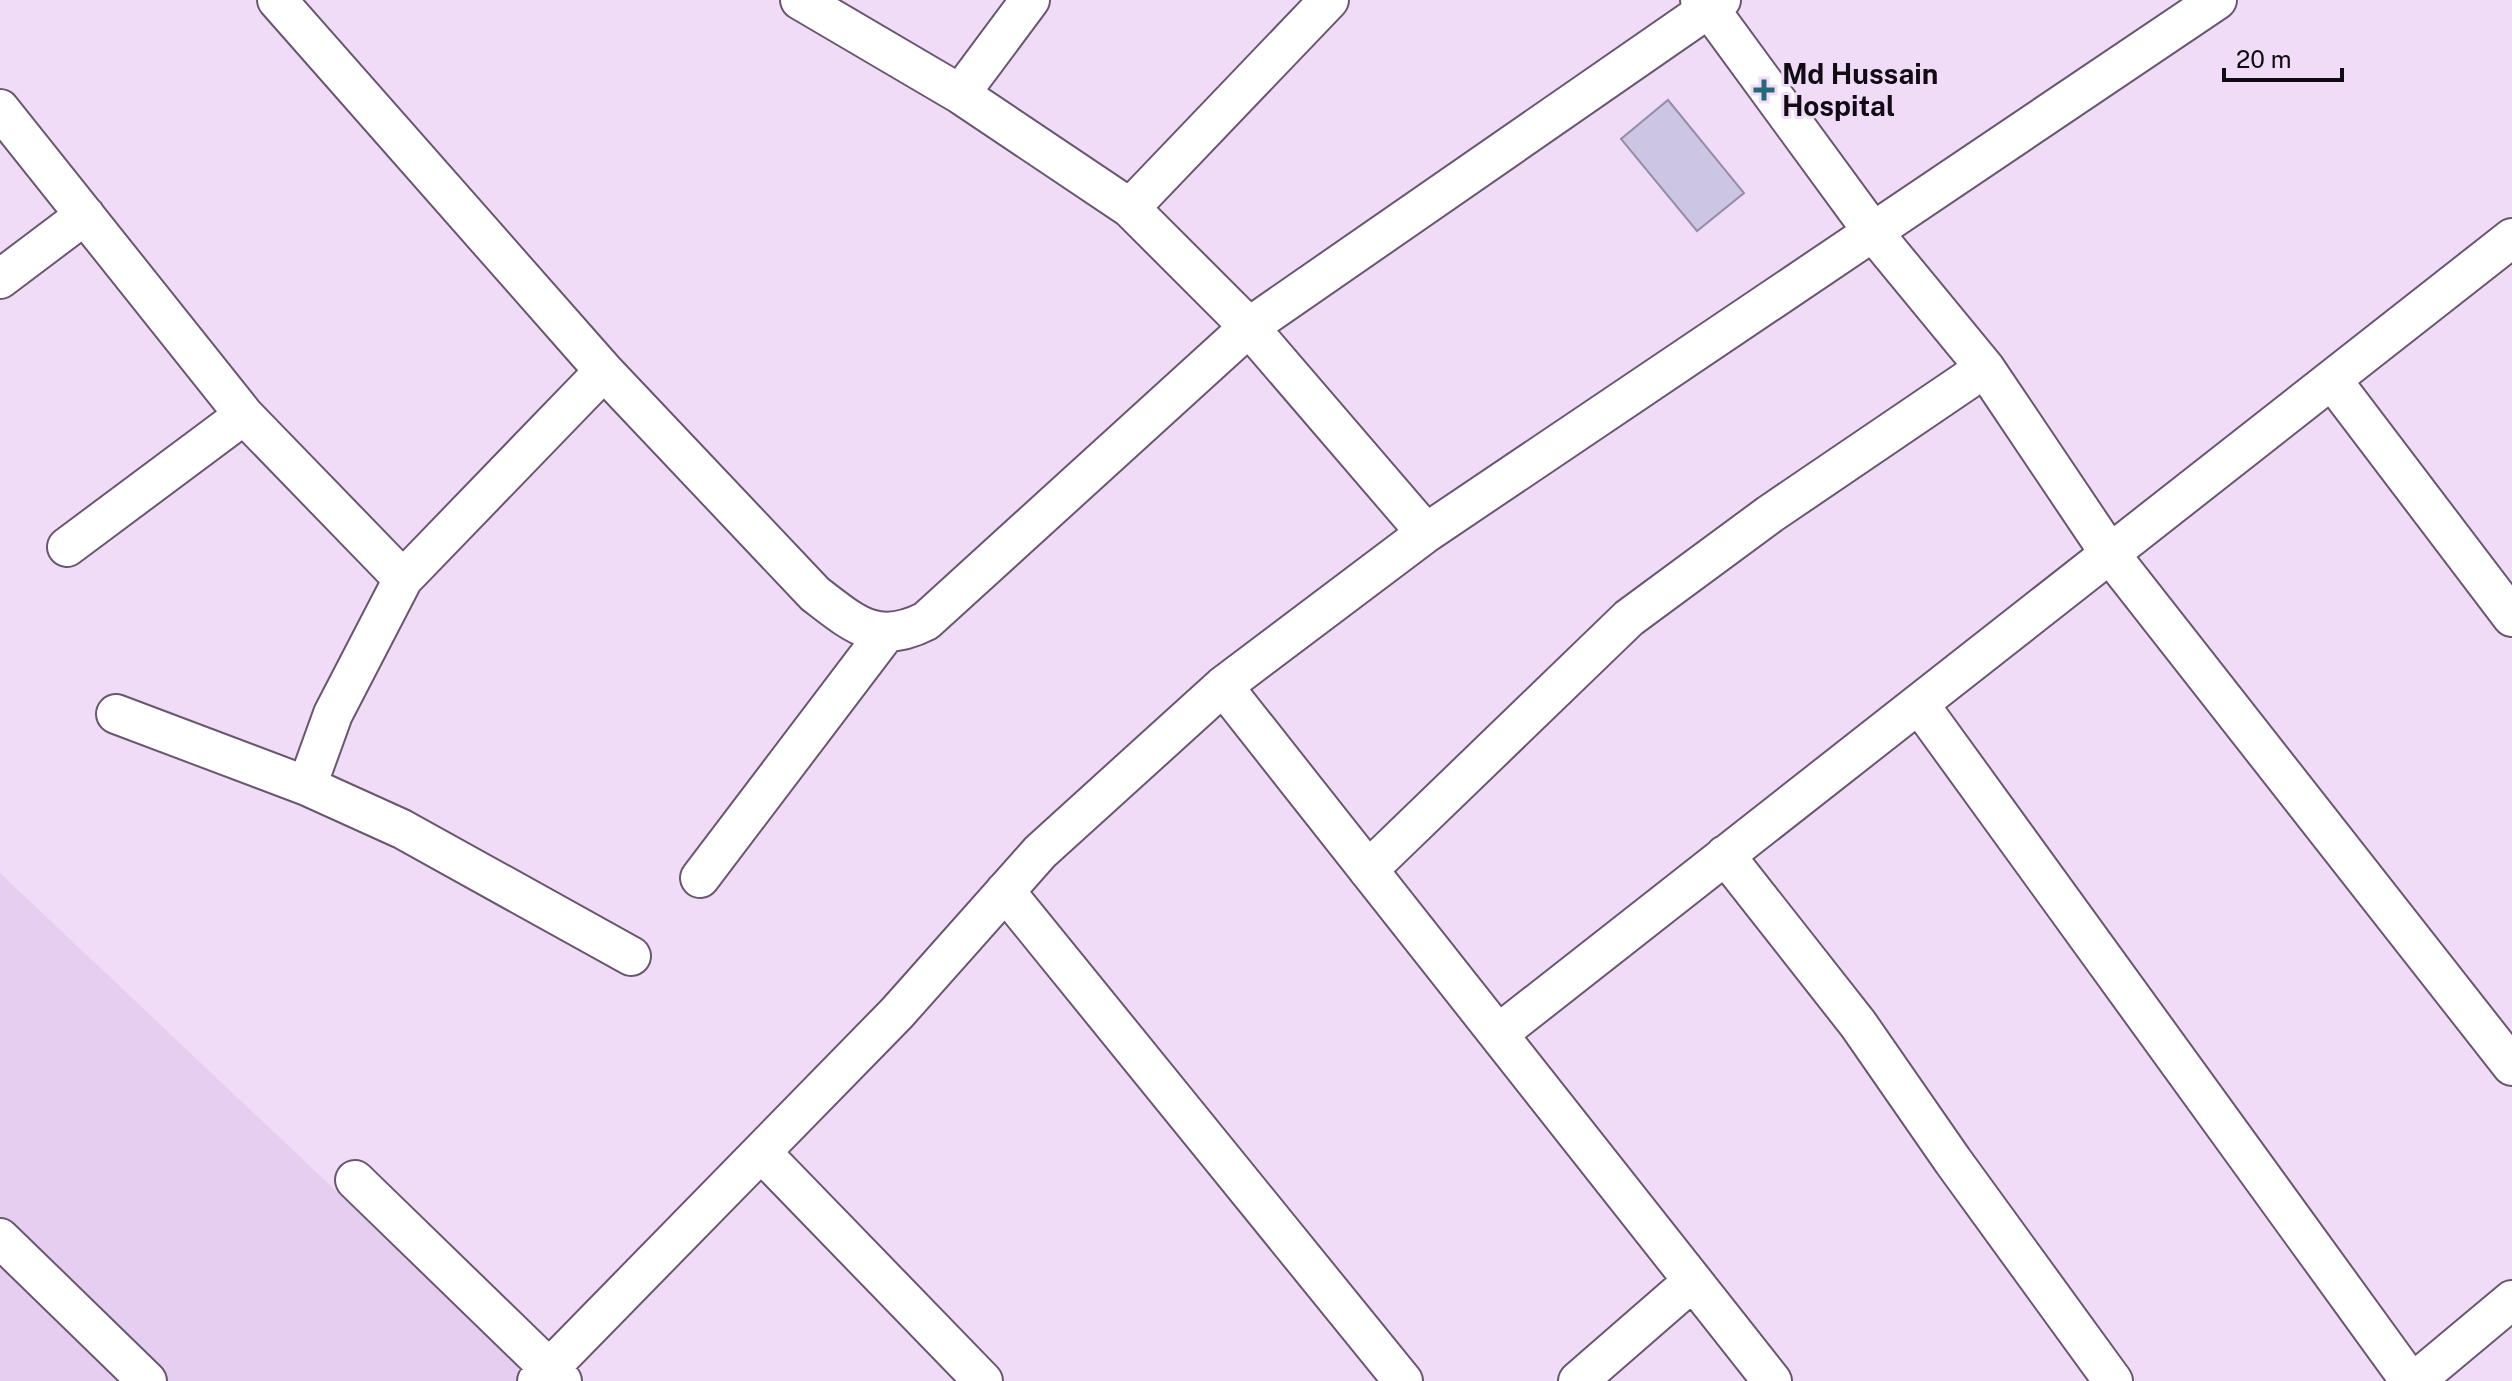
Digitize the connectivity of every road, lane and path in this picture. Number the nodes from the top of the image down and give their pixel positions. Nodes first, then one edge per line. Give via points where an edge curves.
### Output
1 (277, 0) edge
2 (800, 0) edge
3 (1030, 0) edge
4 (1329, 0) edge
5 (2217, 0) edge
6 (1710, 3) edge
7 (960, 94) junction
8 (0, 109) edge
9 (1130, 208) junction
10 (85, 215) junction
11 (1873, 232) junction
12 (2512, 238) edge
13 (0, 279) edge
14 (1249, 327) junction
15 (1985, 368) junction
16 (604, 371) junction
17 (2332, 380) junction
18 (244, 415) junction
19 (1426, 533) junction
20 (67, 547) dead end
21 (2110, 554) junction
22 (2500, 578) edge
23 (403, 579) junction
24 (2512, 617) edge
25 (885, 634) junction
26 (1223, 686) junction
27 (1919, 704) junction
28 (116, 714) dead end
29 (307, 786) junction
30 (1725, 855) junction
31 (1368, 870) junction
32 (700, 878) dead end
33 (1005, 891) junction
34 (631, 956) dead end
35 (1498, 1034) junction
36 (2512, 1066) edge
37 (761, 1152) junction
38 (355, 1180) dead end
39 (0, 1238) edge
40 (1693, 1281) junction
41 (2512, 1300) edge
42 (550, 1377) edge
43 (147, 1381) edge
44 (983, 1381) edge
45 (1403, 1381) edge
46 (1578, 1381) edge
47 (1772, 1381) edge
48 (2113, 1381) edge
49 (2412, 1381) edge

1 - 16 street
2 - 7 street
3 - 7 street
4 - 9 street
5 - 11 street
6 - 11 street
6 - 14 street
7 - 9 street
8 - 10 street
9 - 14 street
10 - 13 street
10 - 18 street
11 - 15 street
11 - 19 street
12 - 17 street
14 - 19 street
14 - 25 street via 926,621
15 - 21 street
15 - 31 street via 1770,514 1629,618
16 - 23 street
16 - 25 street via 815,594 856,625
17 - 21 street
17 - 22 street
18 - 20 street
18 - 23 street
19 - 26 street
21 - 27 street
21 - 36 street
22 - 24 street
23 - 29 street via 333,714
25 - 32 street
26 - 31 street
26 - 33 street via 1040,852
27 - 30 street
27 - 49 street
28 - 29 street
29 - 34 street via 402,829
30 - 35 street
30 - 48 street via 1858,1024
31 - 35 street
33 - 37 street via 897,1013
33 - 45 street
35 - 40 street
37 - 42 street
37 - 44 street
38 - 42 street
39 - 43 street
40 - 46 street
40 - 47 street
41 - 49 street

